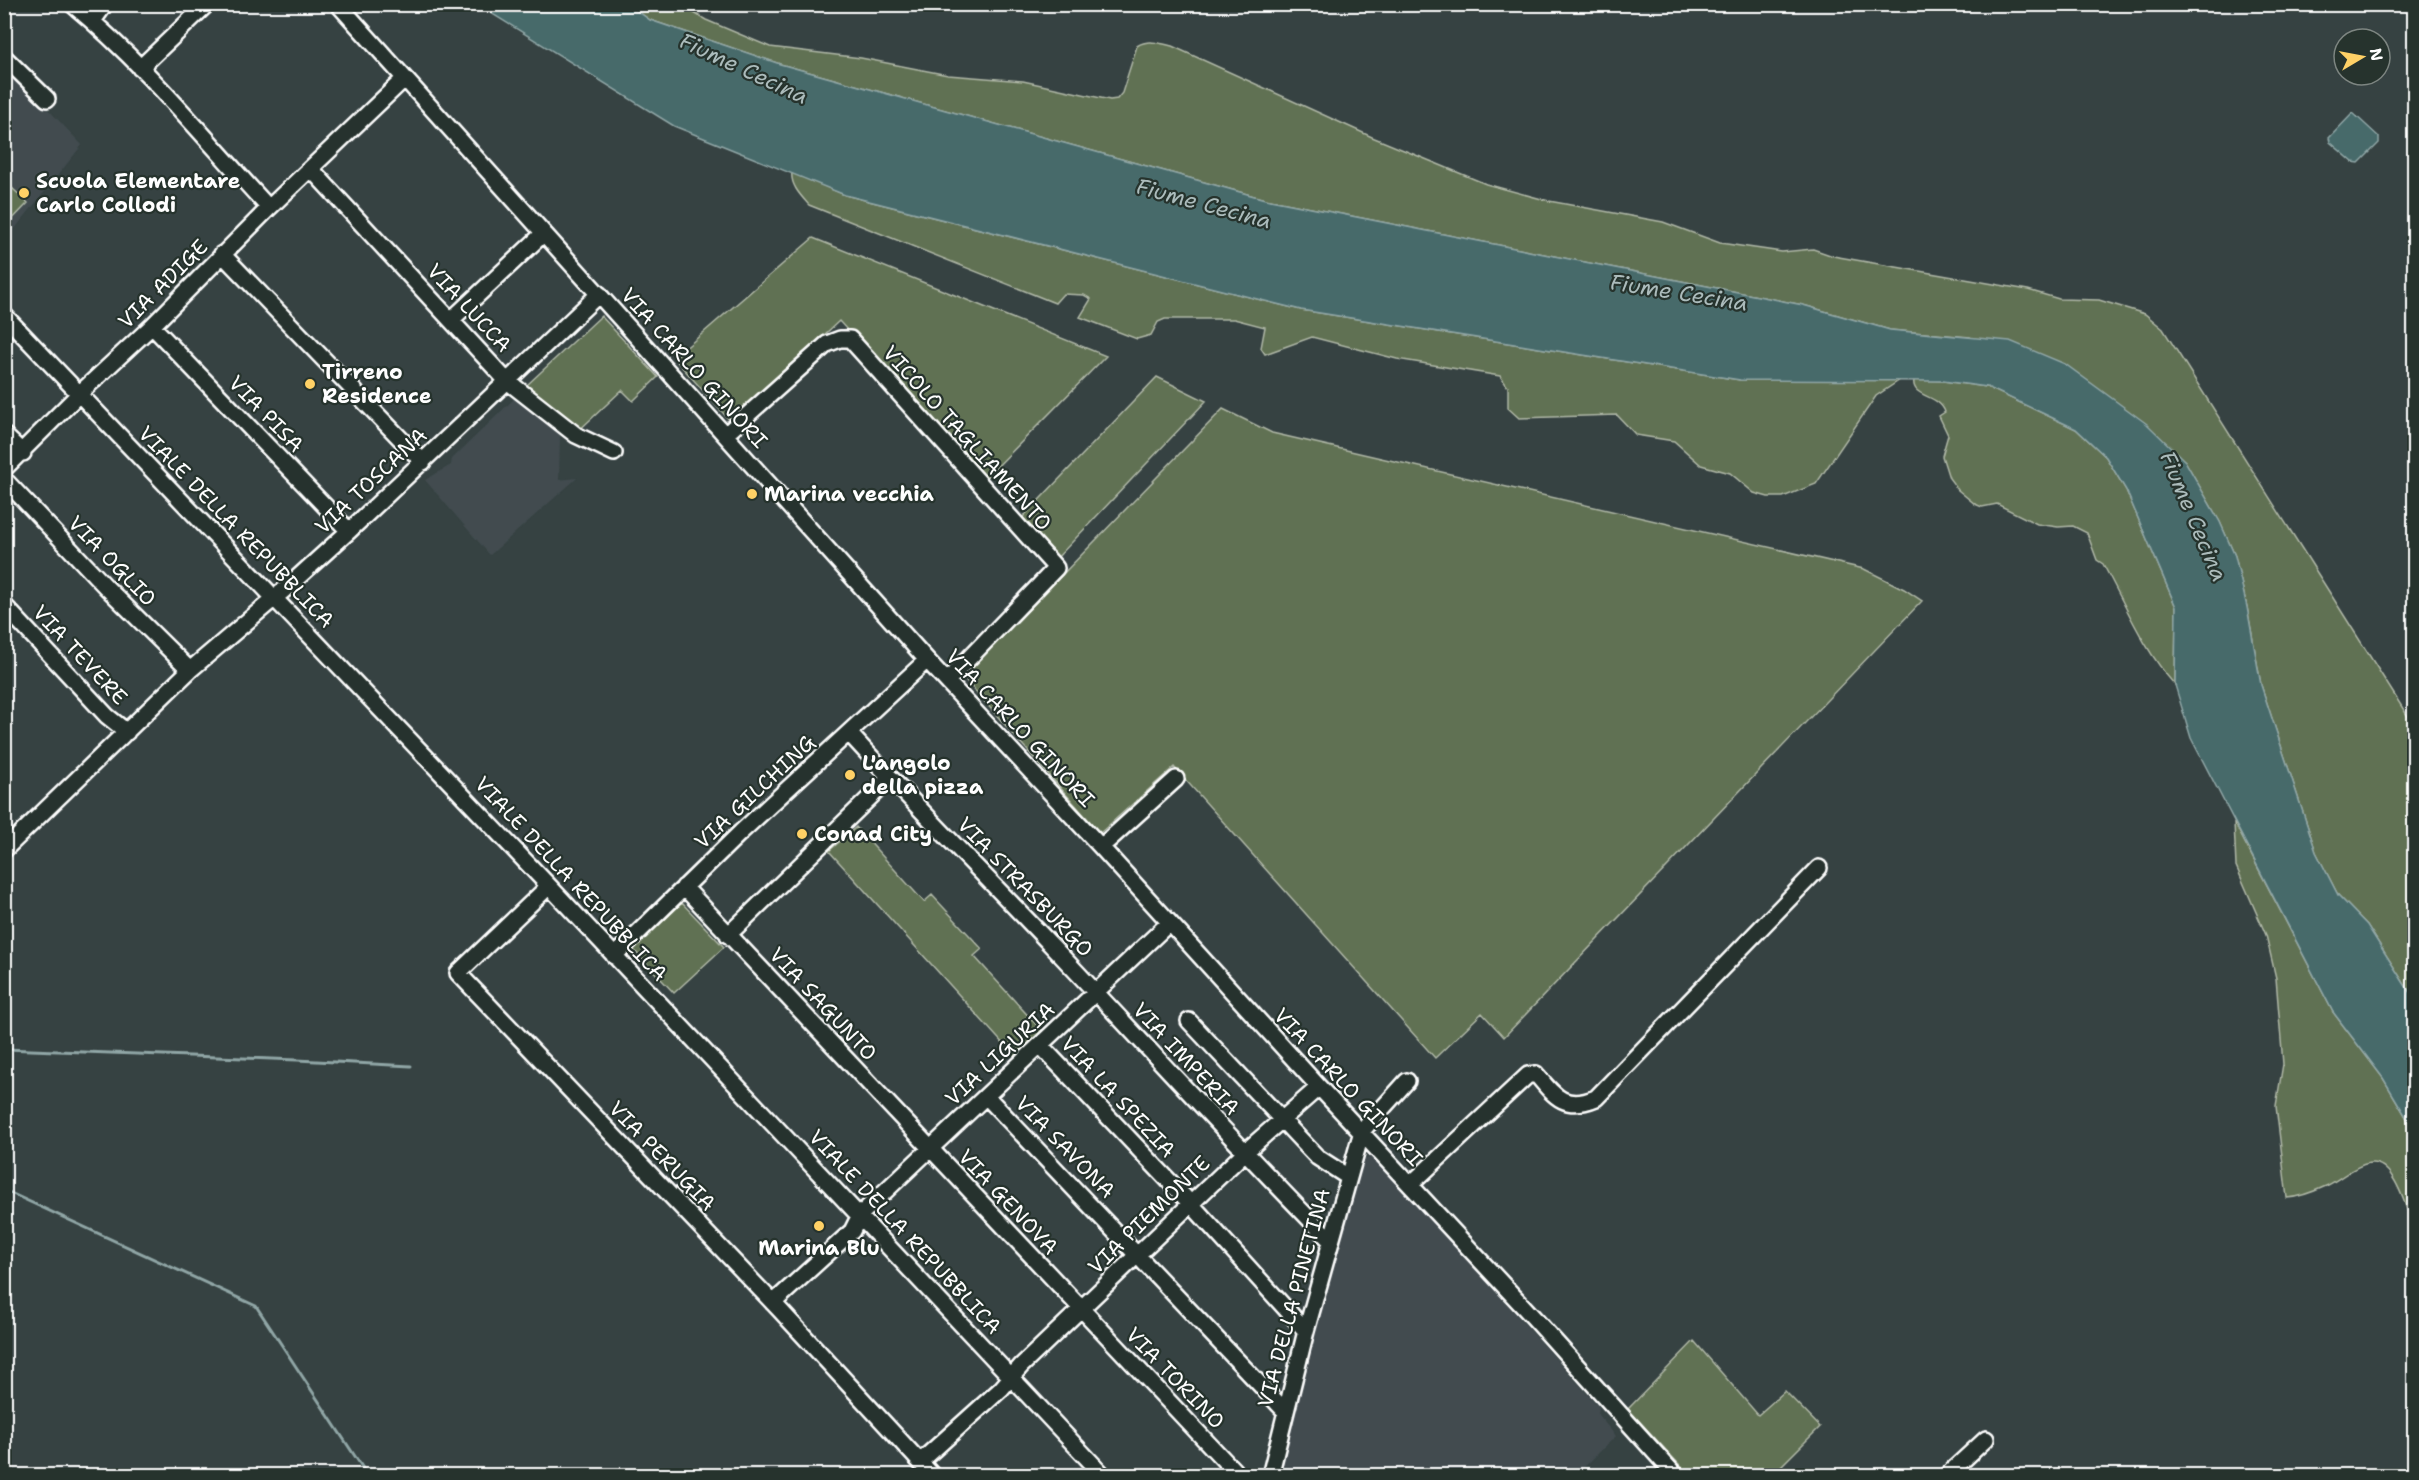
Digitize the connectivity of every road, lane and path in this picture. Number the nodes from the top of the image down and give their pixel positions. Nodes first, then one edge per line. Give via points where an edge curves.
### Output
1 (72, 4) edge
2 (105, 4) edge
3 (207, 4) edge
4 (338, 4) edge
5 (93, 21) junction
6 (4, 57) edge
7 (140, 68) junction
8 (404, 78) junction
9 (47, 99) dead end
10 (311, 169) junction
11 (269, 208) junction
12 (544, 233) junction
13 (222, 254) junction
14 (599, 294) junction
15 (4, 315) edge
16 (451, 320) junction
17 (152, 326) junction
18 (506, 380) junction
19 (79, 394) junction
20 (4, 435) edge
21 (725, 435) junction
22 (23, 453) junction
23 (614, 453) dead end
24 (423, 462) junction
25 (4, 469) edge
26 (4, 479) edge
27 (349, 531) junction
28 (274, 597) junction
29 (4, 605) edge
30 (927, 660) junction
31 (190, 670) junction
32 (948, 680) junction
33 (126, 732) junction
34 (849, 733) junction
35 (890, 778) junction
36 (1176, 779) dead end
37 (1101, 847) junction
38 (4, 850) edge
39 (1819, 868) dead end
40 (549, 886) junction
41 (684, 887) junction
42 (1169, 923) junction
43 (728, 935) junction
44 (614, 956) junction
45 (1096, 992) junction
46 (1189, 1021) dead end
47 (1040, 1045) junction
48 (1407, 1081) dead end
49 (1318, 1087) junction
50 (986, 1096) junction
51 (1280, 1120) junction
52 (1362, 1131) junction
53 (930, 1149) junction
54 (1244, 1153) junction
55 (1348, 1177) junction
56 (1410, 1185) junction
57 (1191, 1204) junction
58 (860, 1215) junction
59 (1331, 1240) junction
60 (1138, 1254) junction
61 (773, 1303) junction
62 (1081, 1310) junction
63 (1306, 1331) junction
64 (1012, 1376) junction
65 (1286, 1412) junction
66 (1986, 1439) dead end
67 (920, 1462) junction
68 (933, 1476) edge
69 (1104, 1476) edge
70 (1239, 1476) edge
71 (1270, 1476) edge
72 (1676, 1476) edge
73 (1946, 1476) edge

1 - 5 street
2 - 5 street
3 - 7 street
4 - 8 street, VIA CARLO GINORI
5 - 7 street
6 - 9 street
7 - 11 street
8 - 10 street, VIA ADIGE
8 - 12 street, VIA CARLO GINORI
10 - 11 street, VIA ADIGE
10 - 16 street, VIA LUCCA
11 - 13 street, VIA ADIGE
12 - 14 street, VIA CARLO GINORI
12 - 16 street
13 - 17 street, VIA ADIGE
13 - 24 street
14 - 18 street, VIA TOSCANA
14 - 21 street, VIA CARLO GINORI
15 - 19 street, VIALE DELLA REPUBBLICA
16 - 18 street, VIA LUCCA
17 - 19 street, VIA ADIGE
17 - 27 street, VIA PISA
18 - 23 street, VIA LUCCA via 576,435
18 - 24 street, VIA TOSCANA
19 - 22 street
19 - 28 street, VIALE DELLA REPUBBLICA
20 - 22 street
21 - 30 street, VIA CARLO GINORI
21 - 32 street, VICOLO TAGLIAMENTO via 827,344 850,339 1056,567
22 - 25 street
24 - 27 street, VIA TOSCANA
26 - 31 street, VIA OGLIO
27 - 28 street, VIA TOSCANA
28 - 31 street, VIA TOSCANA
28 - 40 street, VIALE DELLA REPUBBLICA
29 - 33 street, VIA TEVERE
30 - 32 street, VIA CARLO GINORI
30 - 34 street, VIA GILCHING
31 - 33 street, VIA TOSCANA
32 - 37 street, VIA CARLO GINORI
33 - 38 street, VIA TOSCANA
34 - 35 street, VIA STRASBURGO
34 - 41 street, VIA GILCHING
35 - 43 street
35 - 45 street, VIA STRASBURGO
36 - 37 street
37 - 42 street, VIA CARLO GINORI
39 - 56 street via 1596,1098 1580,1105 1556,1098 1536,1074 1528,1074
40 - 44 street, VIALE DELLA REPUBBLICA
40 - 61 street, VIA PERUGIA via 458,973
41 - 43 street, VIA SAGUNTO
41 - 44 street, VIA GILCHING
42 - 45 street, VIA LIGURIA
42 - 49 street, VIA CARLO GINORI
43 - 53 street, VIA SAGUNTO
44 - 58 street, VIALE DELLA REPUBBLICA
45 - 47 street, VIA LIGURIA
45 - 54 street, VIA IMPERIA
46 - 51 street
47 - 50 street, VIA LIGURIA
47 - 57 street, VIA LA SPEZIA
48 - 52 street
49 - 51 street, VIA PIEMONTE
49 - 52 street, VIA CARLO GINORI
50 - 53 street, VIA LIGURIA
50 - 60 street, VIA SAVONA
51 - 54 street, VIA PIEMONTE
51 - 55 street via 1317,1157
52 - 55 street, VIA DELLA PINETINA
52 - 56 street, VIA CARLO GINORI
53 - 58 street, VIA LIGURIA
53 - 62 street, VIA GENOVA
54 - 57 street, VIA PIEMONTE
54 - 59 street, VIA IMPERIA
55 - 59 street, VIA DELLA PINETINA
56 - 72 street, VIA CARLO GINORI
57 - 60 street, VIA PIEMONTE
57 - 63 street, VIA LA SPEZIA
58 - 61 street, VIA LIGURIA via 852,1231
58 - 64 street, VIALE DELLA REPUBBLICA
59 - 63 street, VIA DELLA PINETINA
60 - 62 street, VIA PIEMONTE
60 - 65 street, VIA SAVONA
61 - 67 street, VIA PERUGIA
62 - 64 street, VIA PIEMONTE
62 - 70 street, VIA TORINO
63 - 65 street, VIA DELLA PINETINA
64 - 67 street, VIA PIEMONTE
64 - 69 street, VIALE DELLA REPUBBLICA
65 - 71 street, VIA DELLA PINETINA
66 - 73 street
67 - 68 street, VIA PERUGIA

